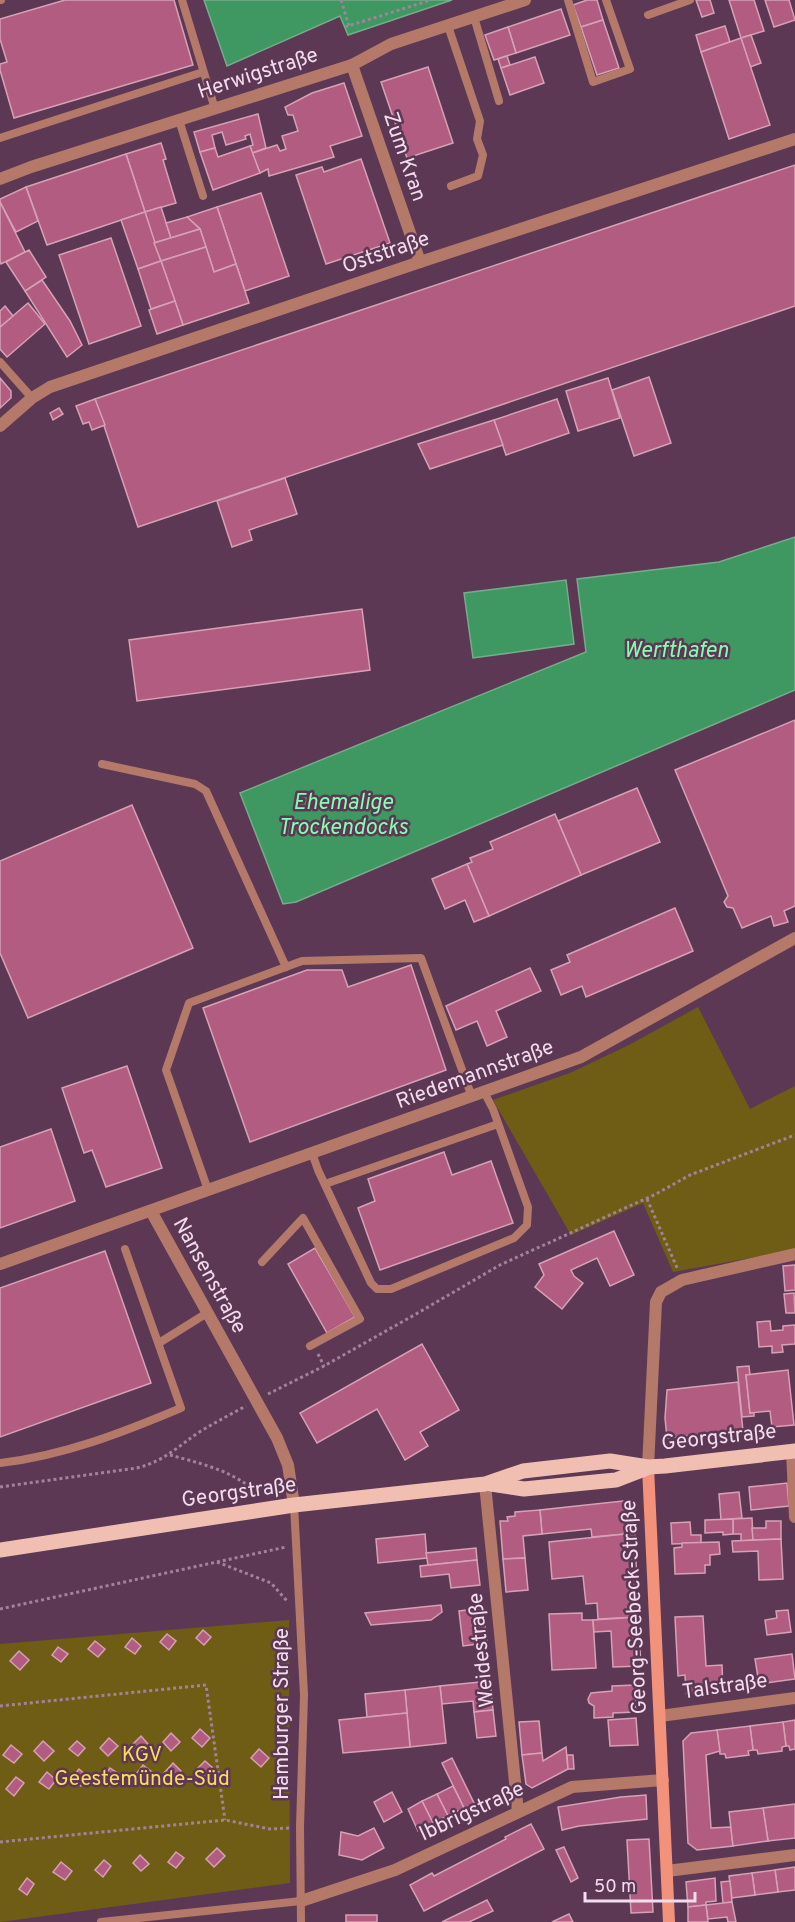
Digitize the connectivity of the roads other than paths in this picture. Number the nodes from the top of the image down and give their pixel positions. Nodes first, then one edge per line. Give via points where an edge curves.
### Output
1 (183, 0) edge
2 (525, 0) edge
3 (568, 0) edge
4 (606, 0) edge
5 (690, 0) edge
6 (648, 15) dead end
7 (474, 17) junction
8 (448, 26) junction
9 (352, 65) junction
10 (203, 72) junction
11 (500, 102) dead end
12 (215, 109) junction
13 (179, 120) junction
14 (0, 138) edge
15 (795, 139) edge
16 (0, 179) edge
17 (451, 186) dead end
18 (203, 196) dead end
19 (420, 262) junction
20 (0, 362) edge
21 (32, 398) junction
22 (0, 426) edge
23 (102, 764) dead end
24 (795, 938) edge
25 (286, 967) junction
26 (478, 1094) junction
27 (498, 1124) junction
28 (312, 1153) junction
29 (325, 1184) junction
30 (208, 1190) junction
31 (151, 1211) junction
32 (126, 1249) dead end
33 (795, 1254) edge
34 (262, 1262) dead end
35 (0, 1264) edge
36 (207, 1313) junction
37 (159, 1343) junction
38 (310, 1346) dead end
39 (794, 1451) edge
40 (0, 1463) edge
41 (648, 1467) junction
42 (485, 1484) junction
43 (294, 1506) junction
44 (795, 1517) edge
45 (0, 1550) edge
46 (795, 1698) edge
47 (660, 1716) junction
48 (663, 1780) junction
49 (518, 1812) junction
50 (795, 1855) edge
51 (667, 1870) junction
52 (301, 1901) junction
53 (101, 1922) edge
54 (301, 1922) edge
55 (669, 1922) edge

1 - 10 lane
2 - 7 street, Herwigstraße
3 - 4 lane via 593,82 630,69
5 - 6 lane
7 - 8 street, Herwigstraße
7 - 11 lane
8 - 9 street, Herwigstraße via 391,44
8 - 17 lane via 480,122 477,139 483,155 478,176
9 - 12 street, Herwigstraße
9 - 19 street, Zum Kran
10 - 12 lane
10 - 14 lane
12 - 13 street, Herwigstraße
13 - 16 street, Herwigstraße
13 - 18 lane
15 - 19 street, Oststraße
19 - 21 street, Oststraße via 50,387
20 - 21 lane
21 - 22 street, Oststraße
23 - 25 lane via 195,784 206,791
24 - 26 street, Riedemannstraße via 581,1057
25 - 26 lane via 302,961 421,958
25 - 30 lane via 189,1003 166,1070
26 - 27 lane
26 - 28 street, Riedemannstraße
27 - 29 lane
27 - 29 lane via 528,1208 527,1225 514,1238 391,1289 377,1289 371,1283
28 - 29 lane
28 - 30 street, Riedemannstraße
30 - 31 street, Riedemannstraße
31 - 35 street, Nansenstraße
31 - 36 street, Nansenstraße
32 - 37 lane
33 - 41 street, Georg-Seebeck-Straße via 682,1280 661,1292 656,1302
34 - 38 lane via 303,1218 360,1319
36 - 37 lane
36 - 43 street, Nansenstraße via 283,1450
37 - 40 lane via 181,1408 73,1447
39 - 41 main road, Georgstraße
39 - 44 street
41 - 42 main road, Georgstraße via 616,1480 524,1489
41 - 47 street, Georg-Seebeck-Straße
42 - 43 main road, Georgstraße
42 - 49 street, Weidestraße
43 - 45 main road, Georgstraße
43 - 52 lane, Hamburger Straße via 304,1695
46 - 47 street, Talstraße
47 - 48 street, Georg-Seebeck-Straße
48 - 49 street, Ibbrigstraße via 572,1786
48 - 51 street, Georg-Seebeck-Straße
49 - 52 street, Ibbrigstraße via 395,1870
50 - 51 street
51 - 55 street, Georg-Seebeck-Straße
52 - 53 lane
52 - 54 lane, Hamburger Straße

